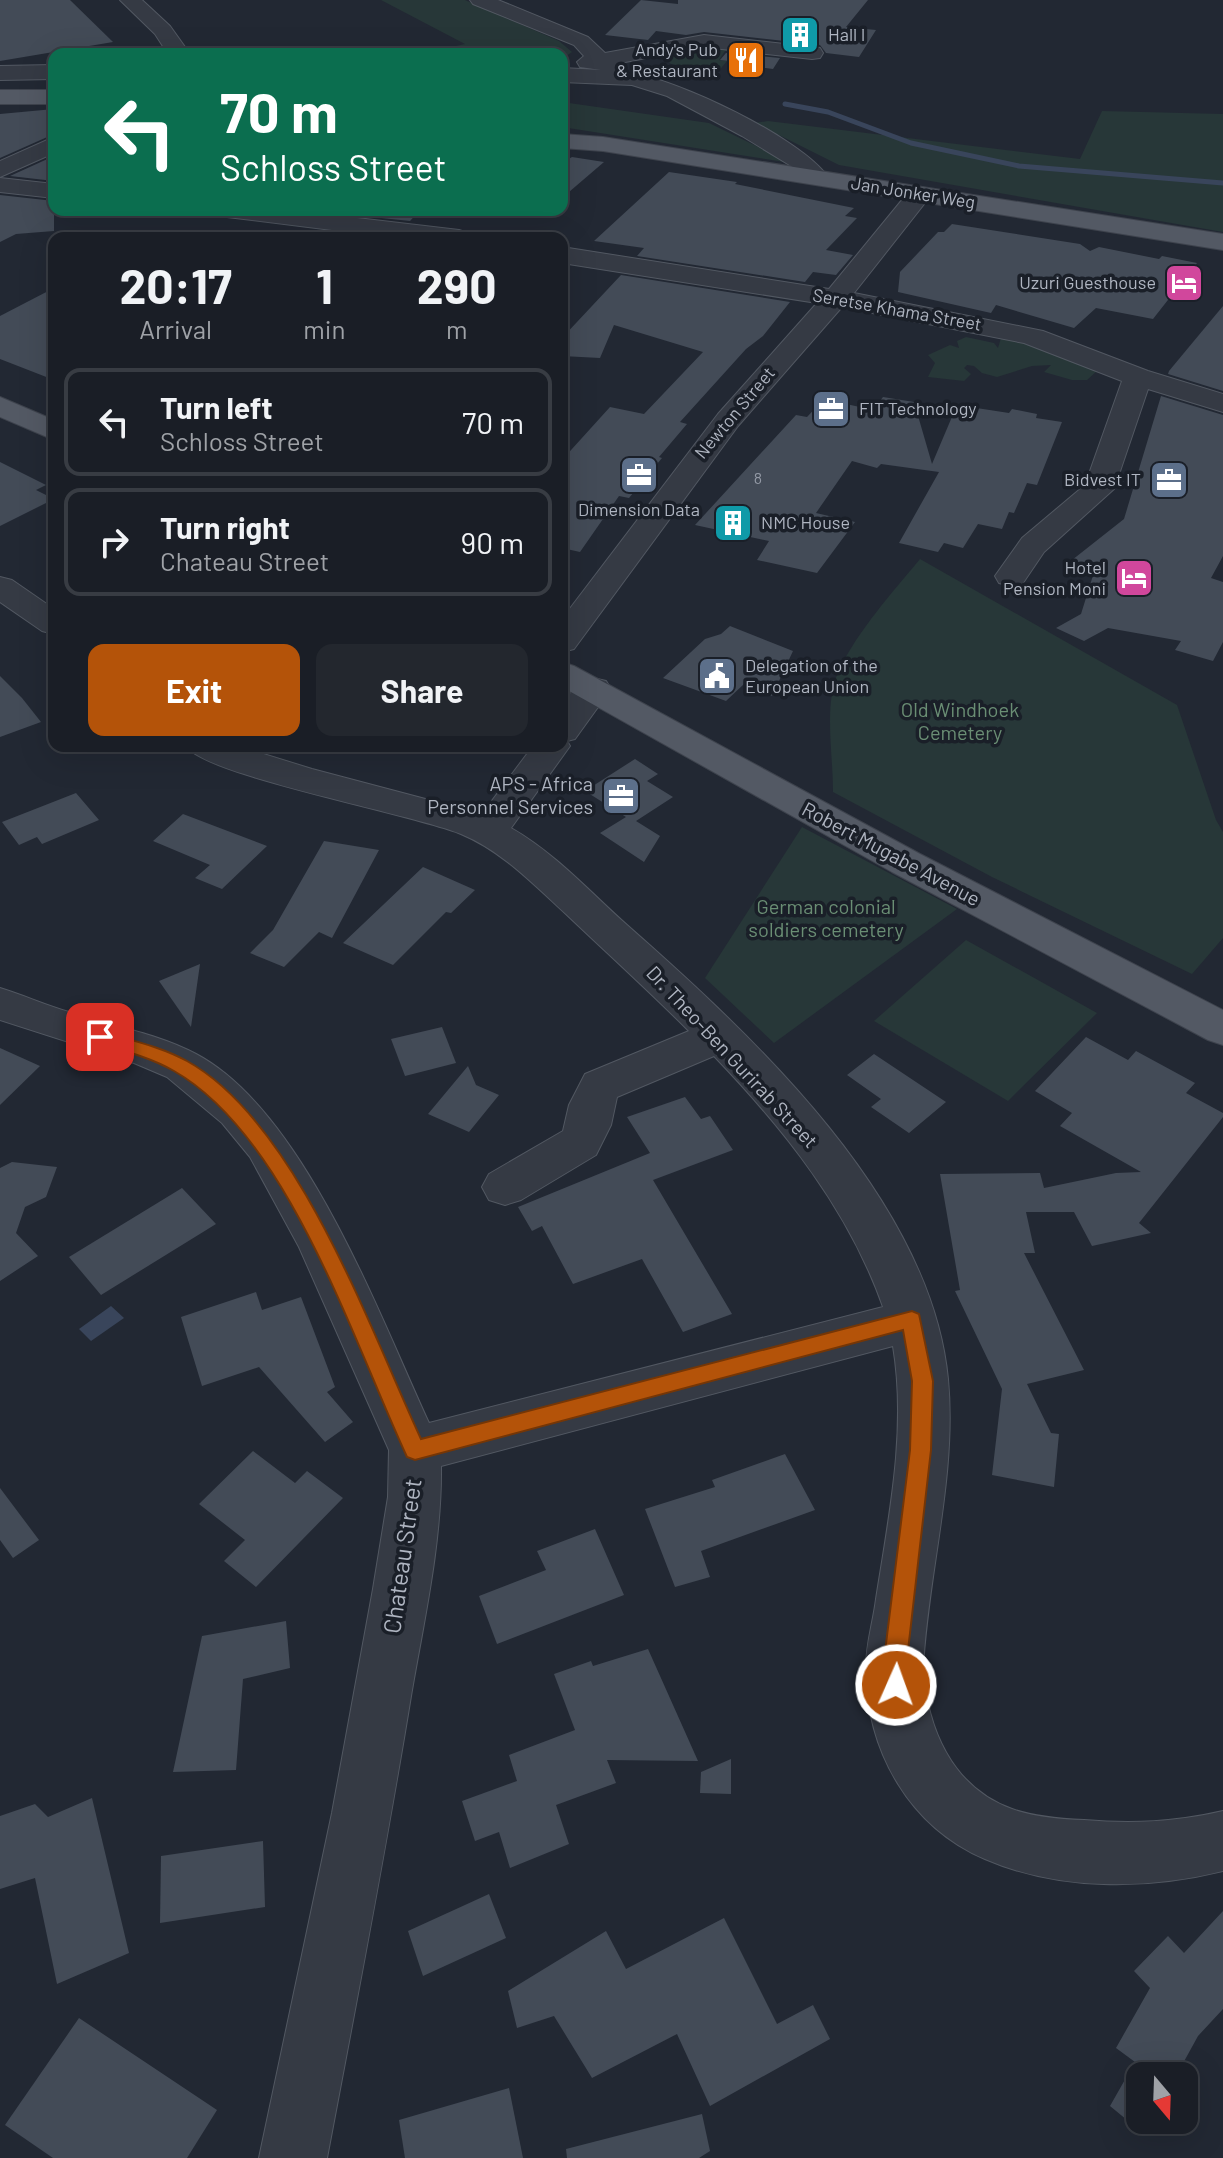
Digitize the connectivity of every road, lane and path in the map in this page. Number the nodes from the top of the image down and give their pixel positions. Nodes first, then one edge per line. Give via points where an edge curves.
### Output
1 (130, 0) edge
2 (480, 0) edge
3 (581, 41) junction
4 (174, 48) edge
5 (656, 49) junction
6 (812, 53) dead end
7 (600, 60) junction
8 (568, 65) edge
9 (48, 72) edge
10 (0, 73) edge
11 (568, 75) edge
12 (48, 79) edge
13 (634, 79) junction
14 (0, 80) edge
15 (0, 88) edge
16 (48, 88) edge
17 (0, 97) edge
18 (48, 97) edge
19 (568, 135) edge
20 (568, 141) edge
21 (603, 144) junction
22 (48, 147) edge
23 (0, 170) edge
24 (816, 177) junction
25 (0, 185) edge
26 (48, 190) edge
27 (920, 194) junction
28 (278, 216) edge
29 (443, 216) edge
30 (287, 217) junction
31 (276, 232) edge
32 (424, 232) joint
33 (1223, 242) edge
34 (568, 257) edge
35 (836, 298) junction
36 (1138, 377) junction
37 (1223, 403) edge
38 (0, 406) edge
39 (48, 428) edge
40 (1011, 576) dead end
41 (0, 587) edge
42 (47, 609) edge
43 (568, 634) edge
44 (577, 681) edge
45 (568, 711) edge
46 (219, 752) edge
47 (548, 752) edge
48 (489, 831) junction
49 (0, 1003) edge
50 (1223, 1029) edge
51 (718, 1036) junction
52 (505, 1187) dead end
53 (912, 1320) junction
54 (415, 1450) junction
55 (1223, 1841) edge
56 (293, 2158) edge

1 - 4 street
2 - 3 street
3 - 5 street
3 - 7 street
5 - 6 street via 704,41
5 - 7 street
7 - 8 street
7 - 13 street
9 - 10 street
11 - 13 street
12 - 14 street
13 - 24 street via 708,108 804,164
15 - 16 main road
17 - 18 main road
19 - 21 main road, Jan Jonker Weg
20 - 21 main road, Jan Jonker Weg
21 - 24 main road, Jan Jonker Weg
22 - 23 street
24 - 27 main road, Jan Jonker Weg
25 - 26 street
27 - 33 main road, Jan Jonker Weg
27 - 35 street, Newton Street
28 - 30 street
29 - 32 street
30 - 31 street
30 - 32 street
34 - 35 street, Seretse Khama Street
35 - 36 street, Seretse Khama Street via 1033,337
35 - 43 street, Newton Street via 728,420
36 - 37 street, Seretse Khama Street
36 - 40 street via 1099,489 1039,539
38 - 39 main road
41 - 42 street
44 - 45 street
44 - 50 main road, Robert Mugabe Avenue via 906,863
46 - 48 street, Dr. Theo-Ben Gurirab Street
47 - 48 street
48 - 51 street, Dr. Theo-Ben Gurirab Street via 533,863 652,969
49 - 54 street, Chateau Street via 182,1066 238,1111 266,1145 321,1242
51 - 52 street via 601,1086 580,1143
51 - 53 street, Dr. Theo-Ben Gurirab Street via 800,1122 845,1182
53 - 54 street
53 - 55 street, Dr. Theo-Ben Gurirab Street via 923,1381 920,1450 894,1668 902,1732 917,1762 949,1805 1007,1839 1128,1854
54 - 56 street, Chateau Street via 415,1497 401,1589

